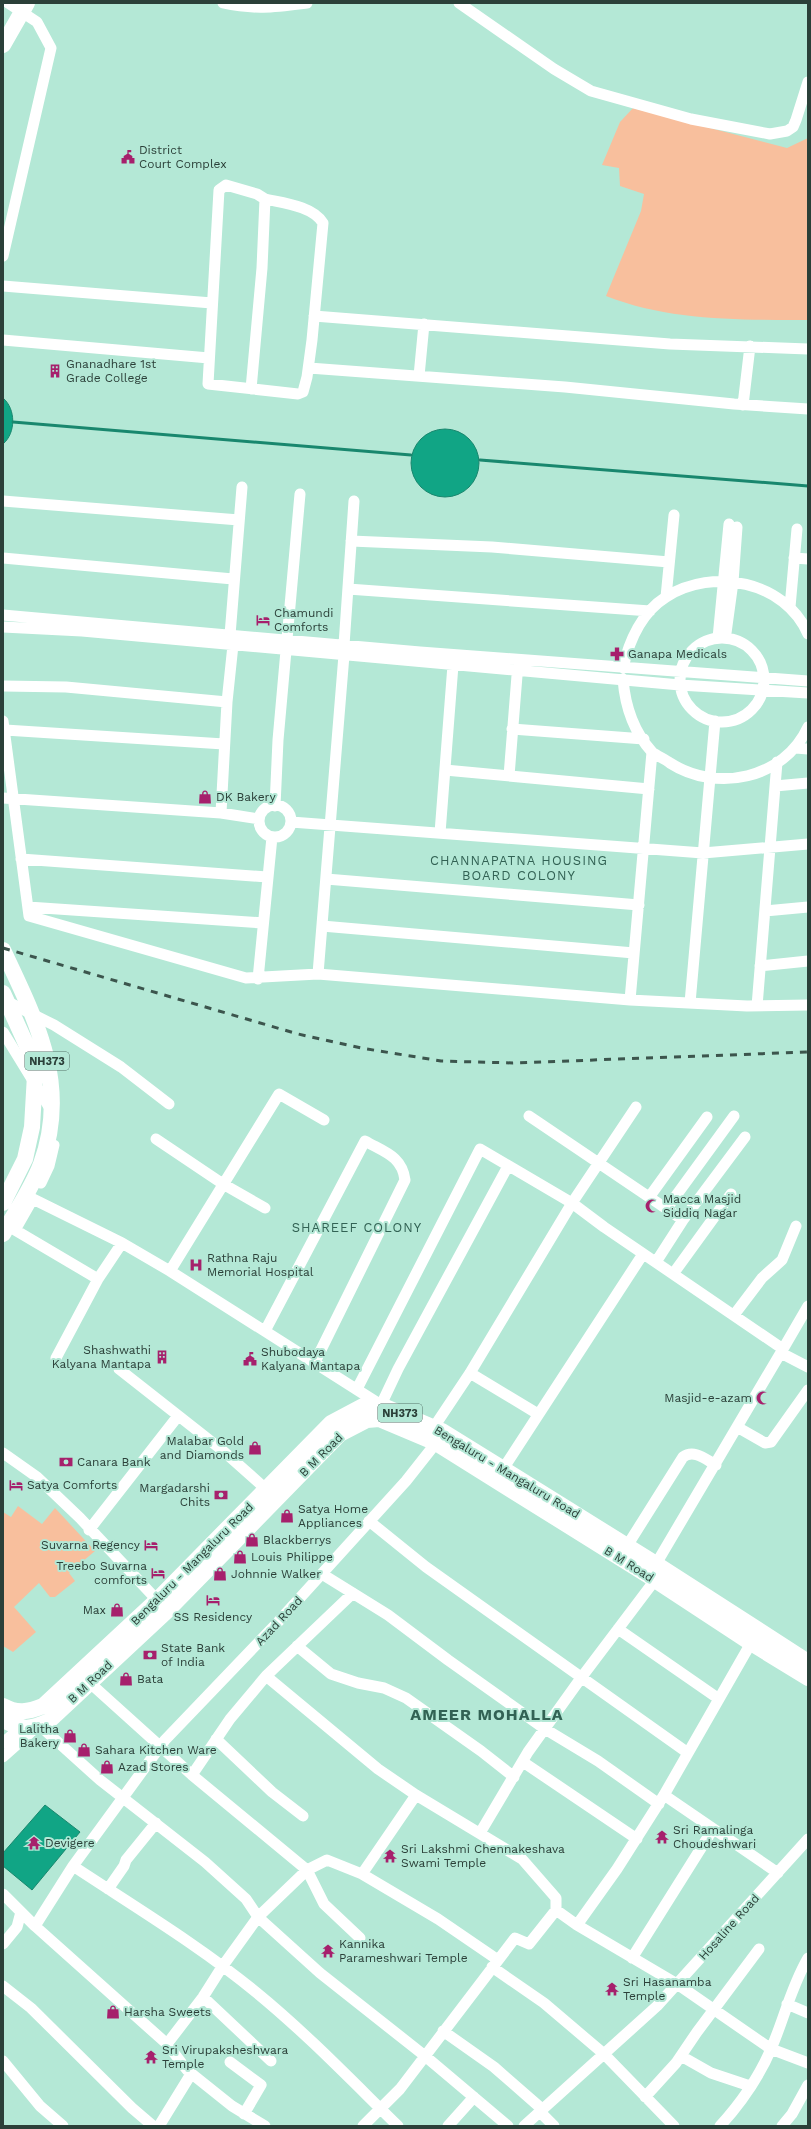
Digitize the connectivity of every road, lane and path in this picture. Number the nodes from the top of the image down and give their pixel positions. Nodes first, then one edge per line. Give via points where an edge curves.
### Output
1 (307, 3) edge
2 (459, 3) edge
3 (230, 4) edge
4 (294, 4) edge
5 (18, 6) edge
6 (3, 45) edge
7 (808, 82) edge
8 (265, 199) junction
9 (3, 256) edge
10 (3, 286) edge
11 (212, 303) junction
12 (314, 316) junction
13 (424, 324) junction
14 (3, 340) edge
15 (750, 346) junction
16 (808, 349) edge
17 (209, 358) junction
18 (309, 368) junction
19 (420, 376) junction
20 (251, 389) junction
21 (743, 404) junction
22 (808, 409) edge
23 (242, 487) dead end
24 (300, 494) dead end
25 (3, 501) edge
26 (354, 501) dead end
27 (674, 515) dead end
28 (239, 520) junction
29 (733, 526) dead end
30 (797, 529) dead end
31 (351, 541) junction
32 (3, 558) edge
33 (794, 558) junction
34 (808, 559) edge
35 (669, 562) junction
36 (233, 580) junction
37 (729, 582) junction
38 (348, 589) junction
39 (666, 597) junction
40 (790, 607) junction
41 (650, 611) junction
42 (3, 616) edge
43 (803, 616) edge
44 (3, 627) edge
45 (808, 634) edge
46 (722, 638) junction
47 (231, 640) junction
48 (286, 645) junction
49 (344, 650) junction
50 (453, 665) junction
51 (518, 665) junction
52 (680, 672) junction
53 (623, 674) junction
54 (808, 681) edge
55 (763, 684) junction
56 (680, 685) junction
57 (3, 686) edge
58 (808, 693) edge
59 (227, 702) junction
60 (718, 721) junction
61 (4, 725) edge
62 (808, 727) edge
63 (512, 729) junction
64 (644, 739) junction
65 (224, 744) junction
66 (796, 748) junction
67 (808, 749) edge
68 (652, 752) junction
69 (777, 762) junction
70 (445, 770) junction
71 (509, 776) junction
72 (714, 779) junction
73 (808, 783) edge
74 (775, 786) junction
75 (649, 789) junction
76 (8, 798) edge
77 (276, 806) junction
78 (221, 813) junction
79 (259, 819) junction
80 (291, 822) junction
81 (331, 823) junction
82 (440, 832) junction
83 (272, 837) junction
84 (808, 844) edge
85 (770, 847) junction
86 (644, 849) junction
87 (706, 853) junction
88 (21, 859) junction
89 (267, 877) junction
90 (326, 880) junction
91 (639, 905) junction
92 (28, 907) junction
93 (808, 907) edge
94 (765, 911) junction
95 (263, 923) junction
96 (322, 926) junction
97 (4, 952) edge
98 (634, 953) junction
99 (808, 961) edge
100 (760, 966) junction
101 (318, 974) junction
102 (258, 979) junction
103 (6, 1000) edge
104 (630, 1000) junction
105 (693, 1003) junction
106 (808, 1005) edge
107 (757, 1006) junction
108 (3, 1032) edge
109 (169, 1104) dead end
110 (636, 1106) dead end
111 (529, 1116) dead end
112 (734, 1116) dead end
113 (707, 1118) dead end
114 (324, 1120) dead end
115 (745, 1137) dead end
116 (156, 1139) dead end
117 (599, 1162) junction
118 (508, 1166) junction
119 (223, 1184) junction
120 (731, 1194) dead end
121 (650, 1196) junction
122 (33, 1199) junction
123 (3, 1203) edge
124 (572, 1203) junction
125 (265, 1208) dead end
126 (667, 1208) junction
127 (683, 1220) junction
128 (796, 1226) dead end
129 (3, 1234) edge
130 (122, 1243) junction
131 (643, 1254) junction
132 (656, 1262) junction
133 (170, 1271) junction
134 (673, 1274) junction
135 (98, 1279) junction
136 (808, 1306) edge
137 (734, 1316) junction
138 (265, 1331) junction
139 (782, 1351) junction
140 (56, 1358) dead end
141 (314, 1364) junction
142 (808, 1367) edge
143 (119, 1369) dead end
144 (470, 1373) junction
145 (357, 1390) junction
146 (808, 1390) edge
147 (381, 1405) junction
148 (538, 1414) junction
149 (178, 1416) junction
150 (434, 1427) junction
151 (737, 1427) junction
152 (436, 1443) junction
153 (317, 1448) junction
154 (3, 1453) edge
155 (716, 1465) junction
156 (503, 1469) junction
157 (267, 1490) junction
158 (369, 1522) junction
159 (89, 1530) junction
160 (627, 1546) junction
161 (656, 1564) junction
162 (322, 1574) junction
163 (655, 1580) junction
164 (353, 1593) junction
165 (157, 1600) junction
166 (618, 1629) junction
167 (755, 1637) junction
168 (297, 1646) junction
169 (808, 1662) edge
170 (266, 1676) junction
171 (581, 1678) junction
172 (808, 1678) edge
173 (90, 1683) junction
174 (719, 1699) junction
175 (3, 1706) edge
176 (32, 1711) junction
177 (3, 1720) edge
178 (44, 1723) junction
179 (20, 1728) junction
180 (545, 1729) junction
181 (216, 1739) junction
182 (3, 1744) edge
183 (161, 1747) junction
184 (688, 1753) junction
185 (3, 1757) edge
186 (523, 1762) junction
187 (192, 1775) junction
188 (514, 1777) junction
189 (416, 1795) junction
190 (122, 1798) junction
191 (661, 1800) junction
192 (303, 1816) dead end
193 (156, 1823) junction
194 (713, 1829) junction
195 (480, 1833) junction
196 (637, 1839) junction
197 (808, 1839) edge
198 (73, 1866) junction
199 (307, 1870) junction
200 (362, 1874) junction
201 (778, 1874) junction
202 (108, 1889) junction
203 (3, 1894) edge
204 (556, 1910) junction
205 (21, 1912) junction
206 (258, 1917) junction
207 (35, 1926) junction
208 (577, 1926) junction
209 (360, 1938) dead end
210 (3, 1944) edge
211 (759, 1949) dead end
212 (632, 1958) junction
213 (808, 1958) edge
214 (495, 1964) junction
215 (222, 1967) junction
216 (804, 1974) edge
217 (677, 1984) junction
218 (3, 1986) edge
219 (203, 1997) junction
220 (786, 2004) junction
221 (714, 2009) junction
222 (808, 2013) edge
223 (443, 2031) junction
224 (167, 2044) junction
225 (771, 2049) junction
226 (604, 2054) junction
227 (425, 2056) junction
228 (681, 2056) junction
229 (271, 2060) dead end
230 (3, 2061) edge
231 (230, 2062) dead end
232 (808, 2062) edge
233 (192, 2074) junction
234 (808, 2085) edge
235 (750, 2086) junction
236 (474, 2097) junction
237 (645, 2097) junction
238 (380, 2109) junction
239 (541, 2111) junction
240 (244, 2114) junction
241 (63, 2126) edge
242 (154, 2126) edge
243 (160, 2126) edge
244 (265, 2126) edge
245 (363, 2126) edge
246 (398, 2126) edge
247 (448, 2126) edge
248 (508, 2126) edge
249 (524, 2126) edge
250 (554, 2126) edge
251 (674, 2126) edge
252 (720, 2126) edge
253 (782, 2126) edge

1 - 4 street
2 - 7 street via 554,69 591,91 691,119 770,134 787,131 793,127 796,120
3 - 4 street via 267,8
5 - 6 highway
5 - 9 street via 36,22 51,48
8 - 11 street via 257,194 226,185 219,190
8 - 12 street via 294,206 319,216 323,223
8 - 20 street via 262,268
10 - 11 street
11 - 17 street
12 - 13 street
12 - 18 street
13 - 15 street via 670,344
13 - 19 street
14 - 17 street
15 - 16 street
15 - 21 street
17 - 20 street via 208,384
18 - 19 street
18 - 20 street via 303,392 298,394
19 - 21 street
21 - 22 street
23 - 28 street
24 - 48 street
25 - 28 street
26 - 31 street
27 - 35 street
28 - 36 street
29 - 37 street
30 - 33 street
31 - 35 street via 492,547
31 - 38 street
32 - 36 street
33 - 34 street
33 - 40 street
35 - 39 street
36 - 47 street
37 - 39 street via 711,581 690,586
37 - 40 street via 756,587 779,598
37 - 46 street
38 - 41 street
38 - 49 street
39 - 41 street
40 - 43 street
41 - 53 street via 628,646
42 - 47 street
43 - 45 street
44 - 47 street
46 - 52 street via 705,641 693,648
46 - 55 street via 737,641 748,647 761,667
47 - 48 street
47 - 59 street
48 - 49 street
48 - 77 street via 278,740
49 - 50 street
49 - 51 street
49 - 81 street
50 - 51 street
50 - 70 street
51 - 53 street
51 - 63 street
52 - 53 street
52 - 55 street
52 - 56 street
53 - 56 street
53 - 64 street via 630,716
54 - 55 street
55 - 56 street
55 - 58 street
55 - 60 street via 759,698 748,712 731,720
56 - 60 street via 683,695 695,712
57 - 59 street via 66,687
59 - 65 street
60 - 72 street
61 - 65 street
61 - 76 street
62 - 66 street
63 - 64 street
63 - 71 street
64 - 68 street
65 - 78 street
66 - 67 street
66 - 69 street
68 - 72 street via 682,771
68 - 75 street
69 - 72 street via 731,780
69 - 74 street
70 - 71 street
70 - 82 street
71 - 75 street
72 - 87 street
73 - 74 street
74 - 85 street
75 - 86 street
76 - 78 street
76 - 88 street
77 - 79 street via 267,808
77 - 80 street via 285,809
78 - 79 street
79 - 83 street via 263,832
80 - 81 street
80 - 83 street via 285,834
81 - 82 street
81 - 90 street
82 - 86 street
83 - 89 street
84 - 85 street
85 - 87 street
85 - 94 street
86 - 87 street
86 - 91 street
87 - 105 street
88 - 89 street
88 - 92 street
89 - 95 street
90 - 91 street
90 - 96 street
91 - 98 street
92 - 95 street
92 - 102 street via 30,916 246,978
93 - 94 street
94 - 100 street
95 - 102 street
96 - 98 street
96 - 101 street
97 - 129 highway, NH373 via 43,1042 50,1075 52,1102 41,1164
98 - 104 street
99 - 100 street
100 - 107 street
101 - 102 street
101 - 104 street
103 - 109 street via 54,1024 121,1067
103 - 123 highway, NH373 via 27,1046 35,1075 32,1127 25,1159
104 - 105 street
105 - 107 street
106 - 107 street
108 - 122 street via 58,1122 49,1166
110 - 117 street
111 - 117 street
112 - 126 street
113 - 121 street
114 - 119 street via 279,1094
115 - 127 street
116 - 119 street
117 - 121 street
117 - 124 street
118 - 124 street
118 - 145 street via 480,1149
118 - 147 street
119 - 125 street
119 - 133 street
120 - 134 street
121 - 126 street
122 - 130 street
122 - 135 street via 15,1230
124 - 131 street
124 - 144 street
126 - 127 street
127 - 132 street
128 - 137 street via 782,1260 762,1278
130 - 133 street
130 - 135 street
131 - 132 street
131 - 148 street
132 - 134 street
133 - 138 street
134 - 137 street
135 - 140 street
136 - 139 street
137 - 139 street
138 - 141 street
138 - 141 street via 364,1141 393,1158 401,1164 405,1180
139 - 142 street
139 - 151 street
141 - 145 street
143 - 149 street
144 - 148 street
144 - 150 street
145 - 147 street
146 - 151 street via 771,1442 765,1443
147 - 150 highway, Bengaluru - Mangaluru Road / NH373
147 - 153 highway, Bengaluru - Mangaluru Road / NH373 via 363,1406 331,1423
148 - 156 street
149 - 157 street
149 - 159 street
150 - 156 highway, Bengaluru - Mangaluru Road / NH373
151 - 155 street
152 - 153 highway, B M Road / NH373 via 379,1419 367,1420
152 - 158 street, Azad Road
152 - 163 highway, B M Road / NH373
153 - 157 highway, Bengaluru - Mangaluru Road / NH373
153 - 173 highway, B M Road / NH373 via 167,1611
154 - 159 street via 37,1477
155 - 160 street via 695,1454 683,1457
155 - 161 street
156 - 160 highway, Bengaluru - Mangaluru Road / NH373
157 - 165 highway, Bengaluru - Mangaluru Road / NH373
158 - 162 street, Azad Road
158 - 171 street via 426,1567
159 - 165 street
160 - 161 highway, Bengaluru - Mangaluru Road / NH373
161 - 167 highway, Bengaluru - Mangaluru Road / NH373
162 - 164 street
162 - 183 street, Azad Road
163 - 166 street
163 - 167 highway, B M Road / NH373
164 - 168 street
164 - 180 street via 388,1615
165 - 176 highway, Bengaluru - Mangaluru Road / NH373 via 48,1701
166 - 171 street
166 - 174 street
167 - 169 highway, Bengaluru - Mangaluru Road / NH373
167 - 172 highway, B M Road / NH373
167 - 174 street
168 - 170 street
168 - 188 street via 331,1674 384,1688 406,1698 481,1750
170 - 181 street
170 - 189 street via 378,1769
171 - 180 street
171 - 184 street
173 - 178 highway, B M Road / NH373
173 - 183 street
174 - 184 street
175 - 176 highway via 20,1712
176 - 178 highway
177 - 179 highway
178 - 179 highway via 32,1728
178 - 185 street
178 - 190 street
179 - 182 street
180 - 186 street
180 - 191 street
181 - 187 street
181 - 192 street via 272,1792
183 - 187 street
183 - 190 street, Azad Road
184 - 191 street
186 - 188 street
186 - 196 street
187 - 199 street
188 - 195 street
189 - 195 street
189 - 200 street
190 - 193 street
190 - 198 street, Azad Road
191 - 194 street
191 - 196 street
193 - 202 street via 126,1860
193 - 206 street via 246,1899
194 - 201 street
194 - 212 street
195 - 204 street via 522,1859 556,1898
196 - 208 street
197 - 201 street, Hosaline Road
198 - 202 street
198 - 207 street, Azad Road
199 - 200 street via 327,1860
199 - 206 street
199 - 209 street via 324,1904
200 - 214 street via 438,1919
201 - 217 street, Hosaline Road
202 - 215 street
203 - 205 street
204 - 208 street
204 - 214 street via 529,1944 515,1938
205 - 207 street
205 - 210 street via 17,1927
206 - 215 street
206 - 227 street via 320,1973
207 - 224 street
208 - 212 street
211 - 221 street
212 - 217 street
213 - 216 street
214 - 223 street
214 - 226 street
215 - 219 street
215 - 238 street via 291,2023
216 - 220 street
217 - 221 street
217 - 226 street, Hosaline Road via 657,2006
218 - 242 street via 31,2008 132,2108
219 - 224 street
219 - 229 street
220 - 222 street
220 - 225 street
221 - 225 street
221 - 228 street
223 - 227 street
223 - 239 street via 494,2067
224 - 233 street
225 - 232 street
225 - 235 street
226 - 237 street
226 - 239 street, Hosaline Road
227 - 236 street
227 - 238 street via 400,2089
228 - 235 street via 711,2073
228 - 237 street
230 - 241 street via 40,2106
231 - 240 street via 261,2085
233 - 240 street
233 - 243 street
234 - 253 street via 792,2114
235 - 252 street
236 - 247 street
236 - 248 street
237 - 251 street
238 - 245 street
238 - 246 street
239 - 249 street, Hosaline Road
239 - 250 street
240 - 244 street

